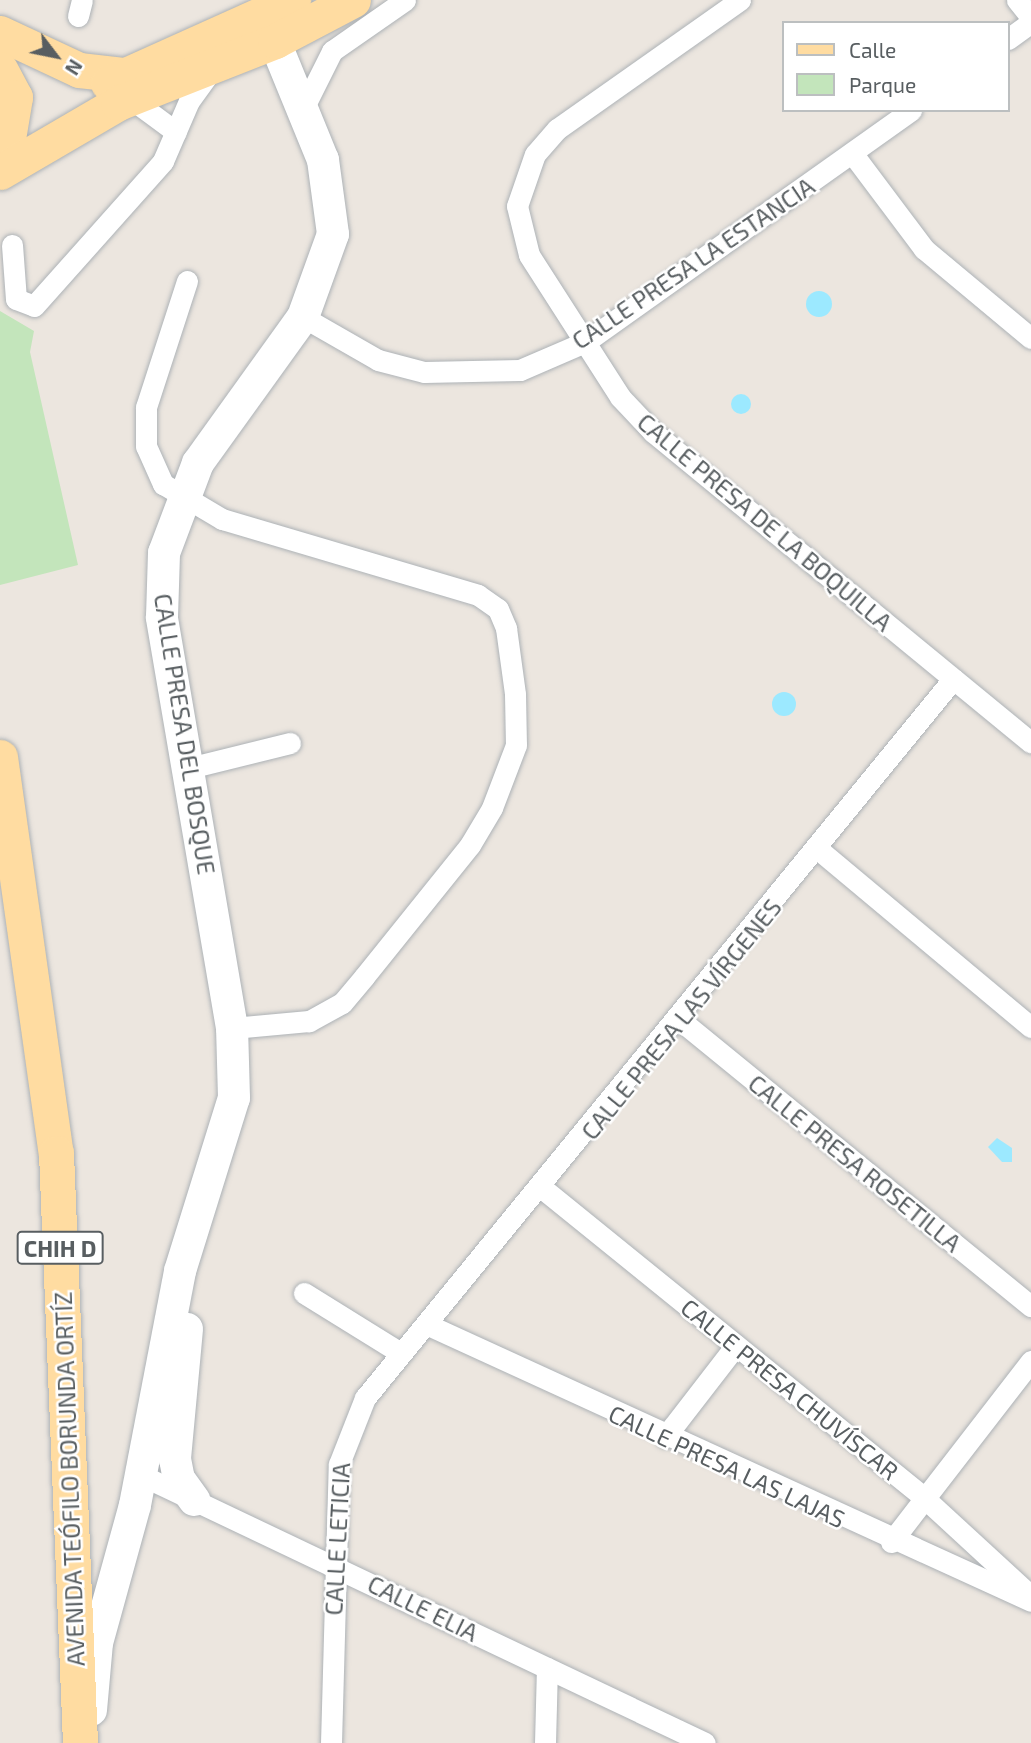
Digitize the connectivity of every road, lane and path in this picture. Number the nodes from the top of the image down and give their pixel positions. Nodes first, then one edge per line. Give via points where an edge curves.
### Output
1 (354, 0) edge
2 (405, 0) edge
3 (740, 0) edge
4 (1017, 0) edge
5 (271, 14) edge
6 (1031, 20) edge
7 (0, 33) edge
8 (1010, 37) edge
9 (216, 63) junction
10 (0, 69) edge
11 (124, 92) junction
12 (304, 107) junction
13 (908, 112) edge
14 (176, 132) junction
15 (3, 152) edge
16 (852, 153) junction
17 (0, 195) edge
18 (12, 245) dead end
19 (187, 281) dead end
20 (303, 317) junction
21 (1031, 338) edge
22 (585, 342) junction
23 (180, 499) junction
24 (953, 679) junction
25 (290, 743) dead end
26 (1031, 743) edge
27 (0, 757) edge
28 (189, 768) junction
29 (819, 850) junction
30 (680, 1020) junction
31 (1031, 1027) edge
32 (232, 1028) junction
33 (542, 1188) junction
34 (193, 1222) junction
35 (304, 1293) dead end
36 (1031, 1306) edge
37 (426, 1324) junction
38 (736, 1345) junction
39 (399, 1352) junction
40 (1031, 1361) edge
41 (665, 1437) junction
42 (141, 1475) junction
43 (921, 1495) junction
44 (194, 1500) junction
45 (891, 1542) junction
46 (332, 1565) junction
47 (1031, 1599) edge
48 (547, 1668) junction
49 (80, 1743) edge
50 (90, 1743) edge
51 (331, 1743) edge
52 (545, 1743) edge
53 (705, 1743) edge

1 - 5 main road
2 - 12 street via 332,51
3 - 22 street, CALLE PRESA DE LA BOQUILLA via 557,129 522,181 517,206 529,255
4 - 6 street
5 - 9 main road
5 - 11 main road
5 - 12 street, CALLE PRESA DEL BOSQUE
6 - 8 street
7 - 11 main road
9 - 11 main road
9 - 14 street
10 - 15 main road via 15,97
11 - 14 street
11 - 15 main road
11 - 17 main road
12 - 20 street, CALLE PRESA DEL BOSQUE via 323,160 333,234
13 - 16 street, CALLE PRESA LA ESTANCIA
14 - 18 street via 163,161 34,306 16,299
16 - 21 street via 924,249
16 - 22 street, CALLE PRESA LA ESTANCIA
19 - 23 street via 146,407 153,469
20 - 22 street, CALLE PRESA LA ESTANCIA via 378,360 424,372 520,370
20 - 23 street, CALLE PRESA DEL BOSQUE via 219,430
22 - 24 street, CALLE PRESA DE LA BOQUILLA via 620,397 653,432
23 - 28 street, CALLE PRESA DEL BOSQUE via 164,553 162,607
23 - 32 street via 222,519 478,595 498,609 506,628 515,694 516,745 492,808 470,845 365,977 342,1003 309,1021
24 - 26 street, CALLE PRESA DE LA BOQUILLA
24 - 29 street, CALLE PRESA LAS VÍRGENES
25 - 28 street
27 - 49 main road, AVENIDA TEÓFILO BORUNDA ORTÍZ / CHIH D via 56,1153
28 - 32 street, CALLE PRESA DEL BOSQUE
29 - 30 street, CALLE PRESA LAS VÍRGENES
29 - 31 street
30 - 33 street, CALLE PRESA LAS VÍRGENES
30 - 36 street, CALLE PRESA ROSETILLA
32 - 34 street, CALLE PRESA DEL BOSQUE via 232,1106
33 - 37 street, CALLE PRESA LAS VÍRGENES
33 - 38 street, CALLE PRESA CHUVÍSCAR
34 - 42 street, CALLE PRESA DEL BOSQUE
34 - 44 street via 175,1459 179,1479
35 - 39 street
37 - 39 street, CALLE PRESA LAS VÍRGENES
37 - 41 street, CALLE PRESA LAS LAJAS
38 - 41 street
38 - 43 street, CALLE PRESA CHUVÍSCAR
39 - 46 street, CALLE LETICIA via 348,1431
40 - 43 street
41 - 45 street, CALLE PRESA LAS LAJAS
42 - 44 street, CALLE ELIA
42 - 50 street, CALLE PRESA DEL BOSQUE via 97,1643
43 - 45 street
43 - 47 street, CALLE PRESA CHUVÍSCAR
44 - 46 street, CALLE ELIA
45 - 47 street, CALLE PRESA LAS LAJAS
46 - 48 street, CALLE ELIA
46 - 51 street, CALLE LETICIA
48 - 52 street
48 - 53 street, CALLE ELIA

